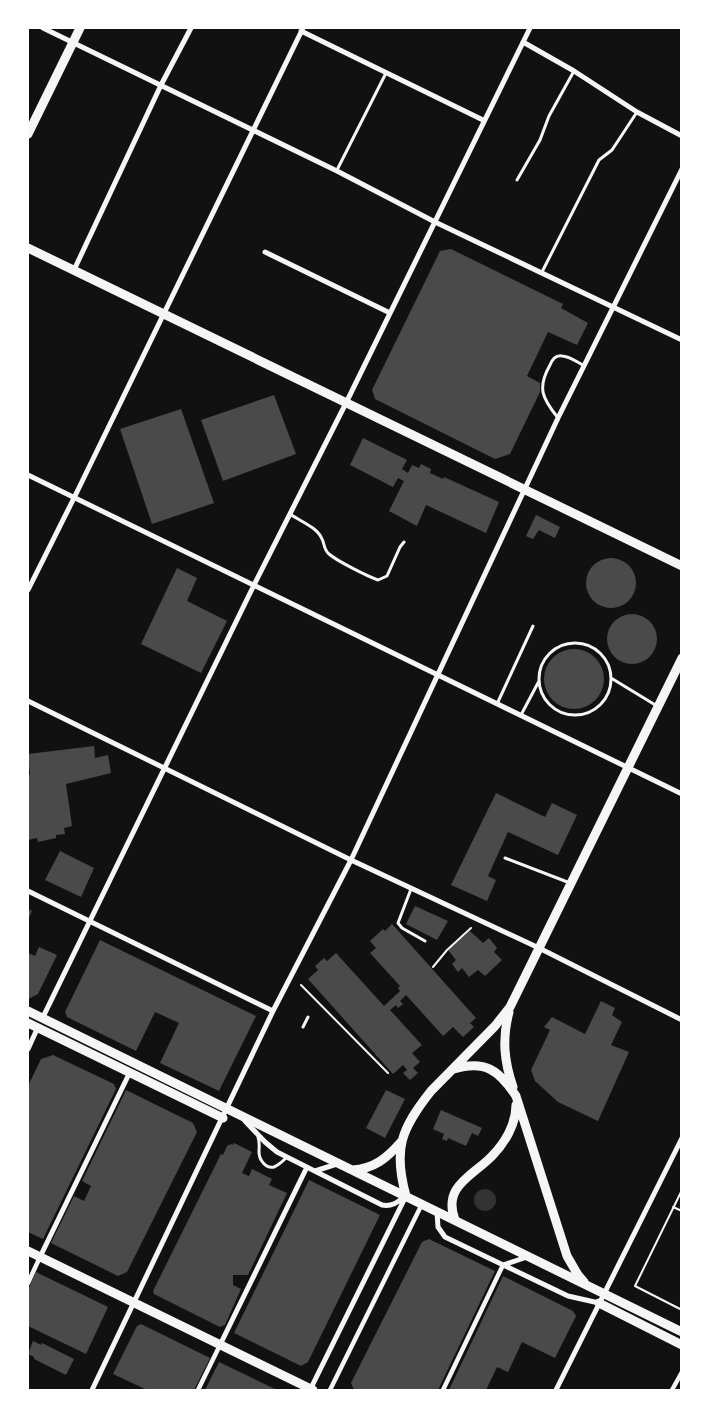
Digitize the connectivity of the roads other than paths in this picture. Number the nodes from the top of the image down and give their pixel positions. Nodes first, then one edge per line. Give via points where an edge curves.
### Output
1 (43, 28) edge
2 (80, 28) edge
3 (190, 28) edge
4 (530, 28) edge
5 (302, 29) edge
6 (73, 42) junction
7 (523, 42) junction
8 (574, 71) junction
9 (387, 73) junction
10 (161, 85) junction
11 (637, 112) junction
12 (483, 120) junction
13 (254, 131) junction
14 (28, 134) edge
15 (682, 136) edge
16 (682, 169) edge
17 (337, 171) junction
18 (517, 180) dead end
19 (435, 222) junction
20 (28, 248) edge
21 (265, 252) dead end
22 (74, 270) junction
23 (542, 272) junction
24 (612, 306) junction
25 (390, 313) junction
26 (163, 314) junction
27 (682, 340) edge
28 (583, 365) junction
29 (346, 403) junction
30 (558, 418) junction
31 (28, 475) edge
32 (525, 489) junction
33 (74, 498) junction
34 (290, 514) junction
35 (404, 542) dead end
36 (682, 566) edge
37 (254, 585) junction
38 (28, 590) edge
39 (533, 626) dead end
40 (682, 658) edge
41 (439, 675) junction
42 (611, 678) junction
43 (539, 680) junction
44 (28, 701) edge
45 (497, 704) junction
46 (658, 706) junction
47 (521, 716) junction
48 (165, 768) junction
49 (628, 769) junction
50 (682, 794) edge
51 (505, 858) dead end
52 (351, 860) junction
53 (571, 883) junction
54 (412, 888) junction
55 (28, 891) edge
56 (89, 921) junction
57 (425, 941) dead end
58 (539, 948) junction
59 (510, 1007) junction
60 (28, 1011) edge
61 (273, 1011) junction
62 (308, 1017) dead end
63 (43, 1018) junction
64 (682, 1020) edge
65 (28, 1023) edge
66 (38, 1028) junction
67 (303, 1028) dead end
68 (28, 1049) edge
69 (453, 1069) junction
70 (130, 1072) junction
71 (516, 1096) junction
72 (225, 1113) junction
73 (241, 1116) junction
74 (255, 1131) junction
75 (682, 1138) edge
76 (401, 1141) junction
77 (288, 1157) junction
78 (337, 1163) junction
79 (307, 1167) junction
80 (351, 1170) junction
81 (314, 1171) junction
82 (406, 1196) junction
83 (422, 1204) junction
84 (437, 1211) junction
85 (455, 1220) junction
86 (28, 1251) edge
87 (40, 1257) junction
88 (527, 1257) junction
89 (503, 1265) junction
90 (28, 1283) edge
91 (588, 1286) junction
92 (604, 1293) junction
93 (598, 1303) junction
94 (135, 1304) junction
95 (682, 1332) edge
96 (220, 1345) junction
97 (682, 1345) edge
98 (682, 1372) edge
99 (92, 1390) edge
100 (198, 1390) edge
101 (312, 1390) edge
102 (330, 1390) edge
103 (443, 1390) edge
104 (556, 1390) edge
105 (672, 1390) edge

1 - 6 street
2 - 6 street
3 - 10 street
4 - 7 street
5 - 9 street
5 - 13 street
6 - 10 street
6 - 14 street
7 - 8 street
7 - 12 street
8 - 11 street
8 - 18 lane
9 - 12 street
9 - 17 lane
10 - 13 street
10 - 22 street
11 - 15 street
11 - 23 lane via 612,150 599,160
12 - 19 street
13 - 17 street
13 - 26 street
16 - 24 street
17 - 19 street
19 - 23 street
19 - 25 street
20 - 22 street
21 - 25 street
22 - 26 street
23 - 24 street
24 - 27 street
24 - 28 street
25 - 29 street
26 - 29 street
26 - 33 street
28 - 30 street
28 - 30 lane via 558,356 544,374 545,401
29 - 32 street
29 - 34 street
30 - 32 street
31 - 33 street
32 - 36 street
32 - 41 street
33 - 37 street
33 - 38 street
34 - 35 lane via 317,531 329,554 378,580 387,576
34 - 37 street
37 - 41 street
37 - 48 street
39 - 45 lane
40 - 46 street
41 - 45 street
41 - 52 street
42 - 43 lane via 604,700 592,711 576,715 554,708 543,696
42 - 43 lane via 607,662 597,650 574,642 558,647 546,657
42 - 46 lane
43 - 47 lane
44 - 48 street
45 - 47 street
46 - 49 street
47 - 49 street
48 - 52 street
48 - 56 street
49 - 50 street
49 - 53 street
51 - 53 lane
52 - 54 street
52 - 61 street
53 - 58 street
54 - 57 lane via 398,923
54 - 58 street
55 - 56 street
56 - 61 street
56 - 63 street
58 - 59 street
58 - 64 street
59 - 69 street
59 - 71 street via 504,1048 507,1071
60 - 63 street
61 - 72 street
62 - 67 lane
63 - 66 street
63 - 72 street
65 - 66 street
66 - 68 street
66 - 70 street
69 - 71 street via 473,1065 492,1069
69 - 76 street via 423,1102
70 - 72 street
70 - 87 street
71 - 85 street via 514,1120 503,1142 493,1156 457,1188 451,1206
71 - 91 street via 567,1256
72 - 73 street
72 - 94 street
73 - 74 street
73 - 78 street
74 - 77 street via 271,1147
74 - 77 lane via 264,1164 274,1167
75 - 92 street
76 - 80 street via 378,1164
76 - 82 street via 399,1165
77 - 79 street
78 - 80 street
78 - 81 street
79 - 81 street
79 - 96 street
80 - 82 street
81 - 82 street via 382,1205 394,1204
82 - 83 street
82 - 101 street
83 - 84 street
83 - 102 street
84 - 85 street
84 - 89 street via 438,1227 445,1237
85 - 88 street
86 - 87 street
87 - 90 street
87 - 94 street
88 - 89 street
88 - 91 street
89 - 93 street via 568,1296
89 - 103 street
91 - 92 street
92 - 93 street
92 - 95 street
93 - 97 street
93 - 104 street
94 - 96 street
94 - 99 street
96 - 100 street
96 - 101 street
98 - 105 street

